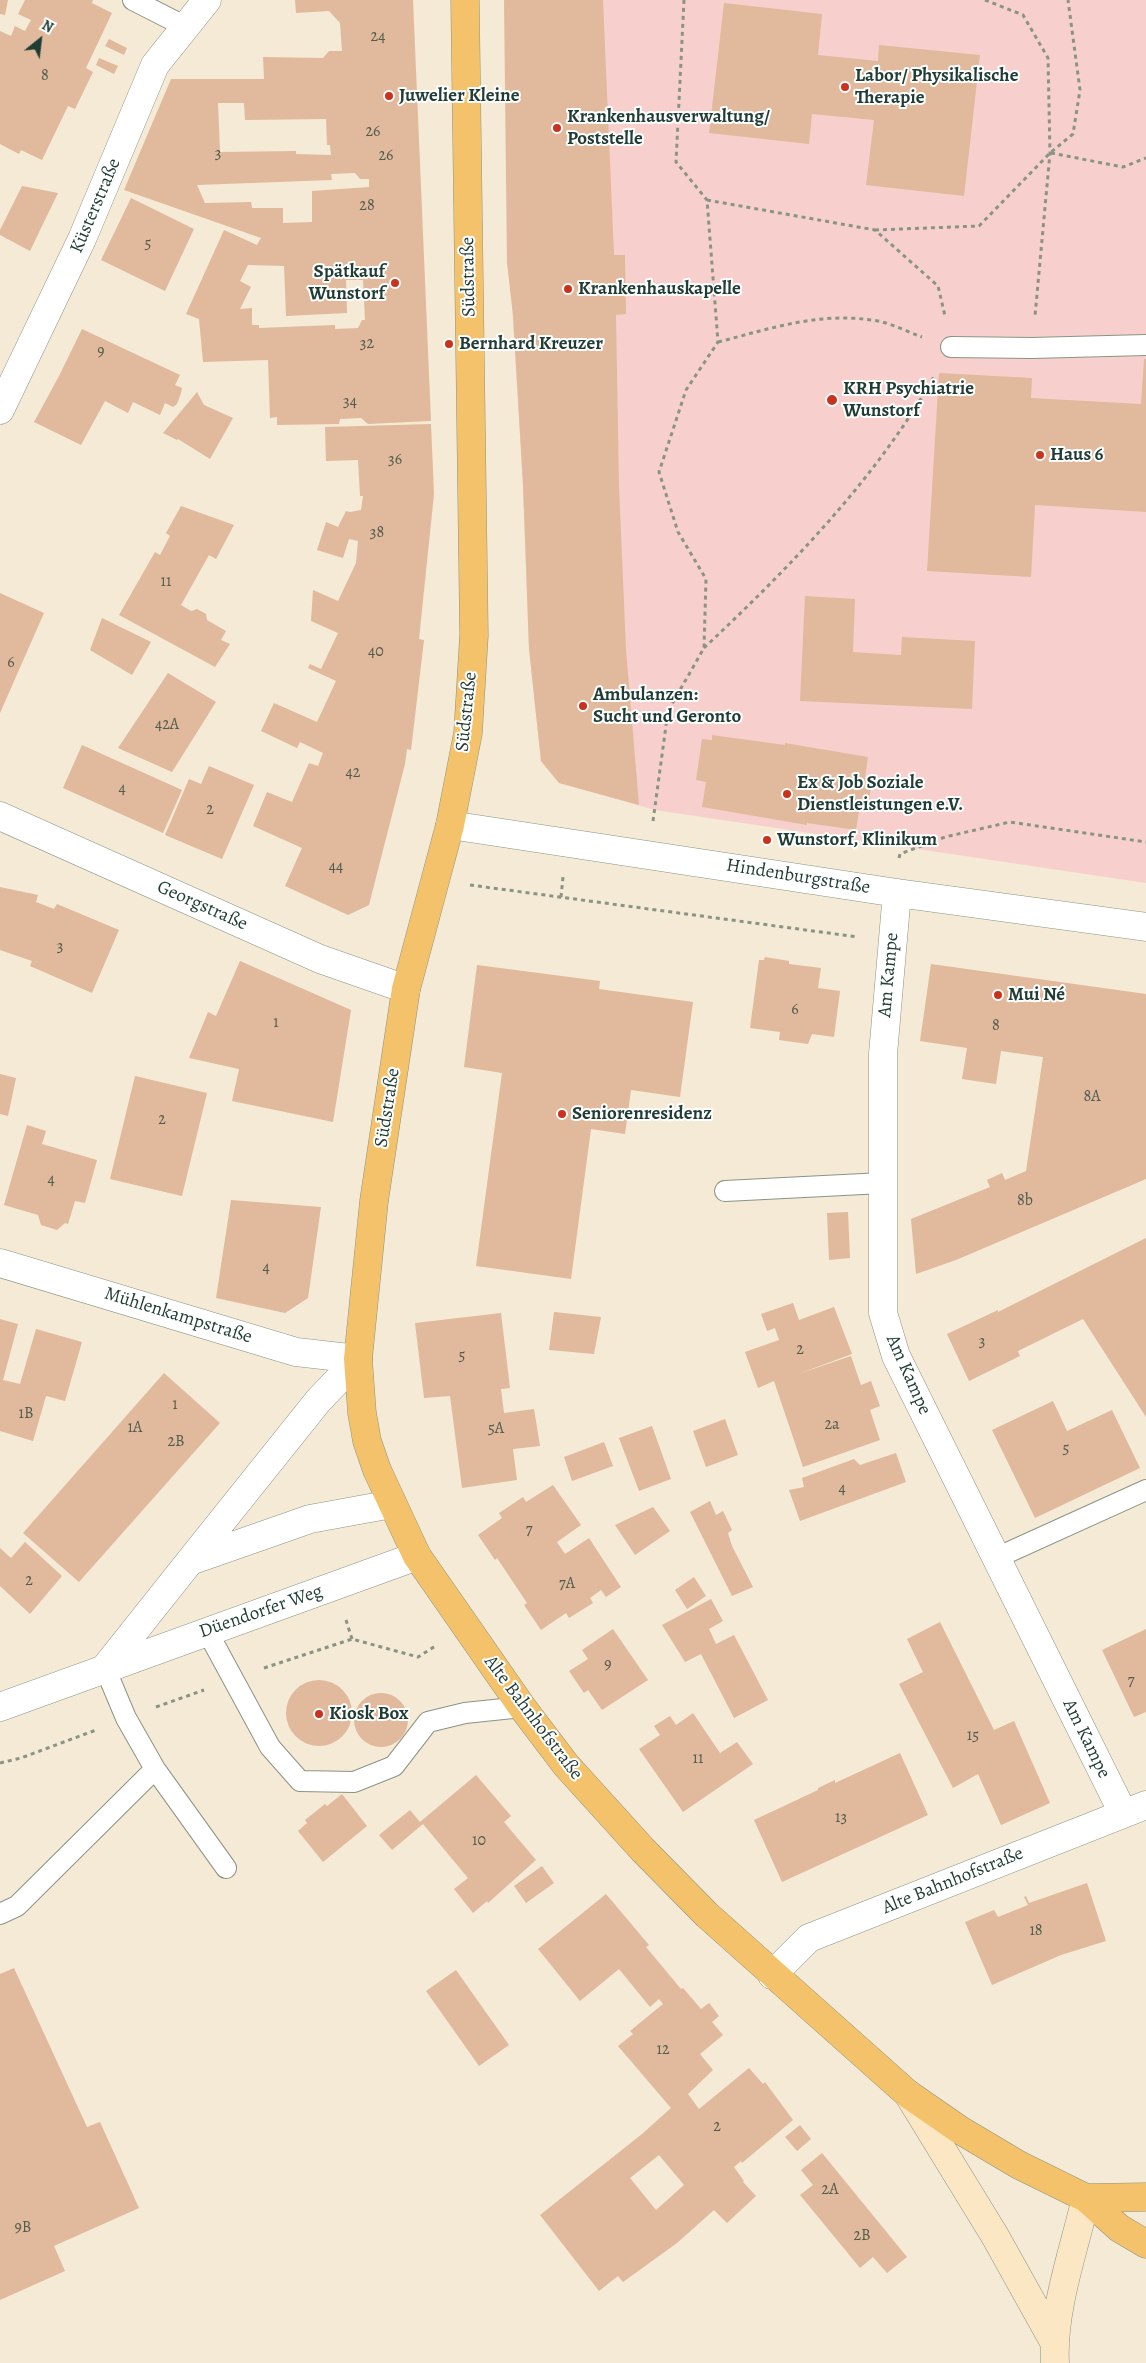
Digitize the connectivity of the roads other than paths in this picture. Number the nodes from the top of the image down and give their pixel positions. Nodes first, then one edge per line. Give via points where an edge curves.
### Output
1 (133, 0) edge
2 (465, 0) edge
3 (198, 9) edge
4 (1146, 345) edge
5 (951, 347) road end
6 (0, 410) edge
7 (0, 816) edge
8 (450, 824) junction
9 (896, 893) junction
10 (1146, 927) edge
11 (406, 989) junction
12 (883, 1183) junction
13 (725, 1191) dead end
14 (0, 1263) edge
15 (358, 1359) junction
16 (362, 1413) joint
17 (1146, 1490) edge
18 (392, 1504) junction
19 (417, 1556) junction
20 (996, 1558) junction
21 (190, 1562) junction
22 (207, 1631) junction
23 (105, 1668) junction
24 (0, 1707) edge
25 (522, 1707) junction
26 (155, 1770) junction
27 (1135, 1809) edge
28 (226, 1868) dead end
29 (0, 1914) edge
30 (772, 1975) junction
31 (908, 2094) junction
32 (1146, 2197) edge
33 (1086, 2198) junction
34 (1146, 2244) edge
35 (1054, 2353) edge

1 - 3 lane
2 - 8 main road, Südstraße via 474,635 468,733
3 - 6 street, Küsterstraße via 155,64 82,240
4 - 5 lane
7 - 11 street, Georgstraße via 320,959
8 - 9 street, Hindenburgstraße
8 - 11 main road, Südstraße
9 - 10 street, Hindenburgstraße
9 - 12 street, Am Kampe via 883,1054
11 - 15 main road, Südstraße via 374,1201
12 - 13 lane
12 - 20 street, Am Kampe via 883,1313 896,1356
14 - 15 street, Mühlenkampstraße via 296,1352
15 - 16 main road, Südstraße
15 - 21 street via 318,1401
16 - 18 main road, Alte Bahnhofstraße via 367,1441
17 - 20 lane
18 - 19 main road, Alte Bahnhofstraße
18 - 21 street via 310,1519
19 - 22 street, Düendorfer Weg
19 - 25 main road, Alte Bahnhofstraße
20 - 27 street, Am Kampe
21 - 23 street
22 - 23 street, Düendorfer Weg
22 - 25 lane via 270,1746 300,1781 354,1782 394,1766 428,1722 464,1713
23 - 24 street, Düendorfer Weg
23 - 26 lane via 126,1718
25 - 30 main road, Alte Bahnhofstraße via 566,1765 643,1850
26 - 28 lane
26 - 29 lane via 17,1906
27 - 30 street, Alte Bahnhofstraße via 809,1938
30 - 31 main road, Alte Bahnhofstraße
31 - 33 main road, Alte Bahnhofstraße via 1019,2165
31 - 35 main road via 995,2236
32 - 33 main road
33 - 34 main road via 1119,2228
33 - 35 main road

